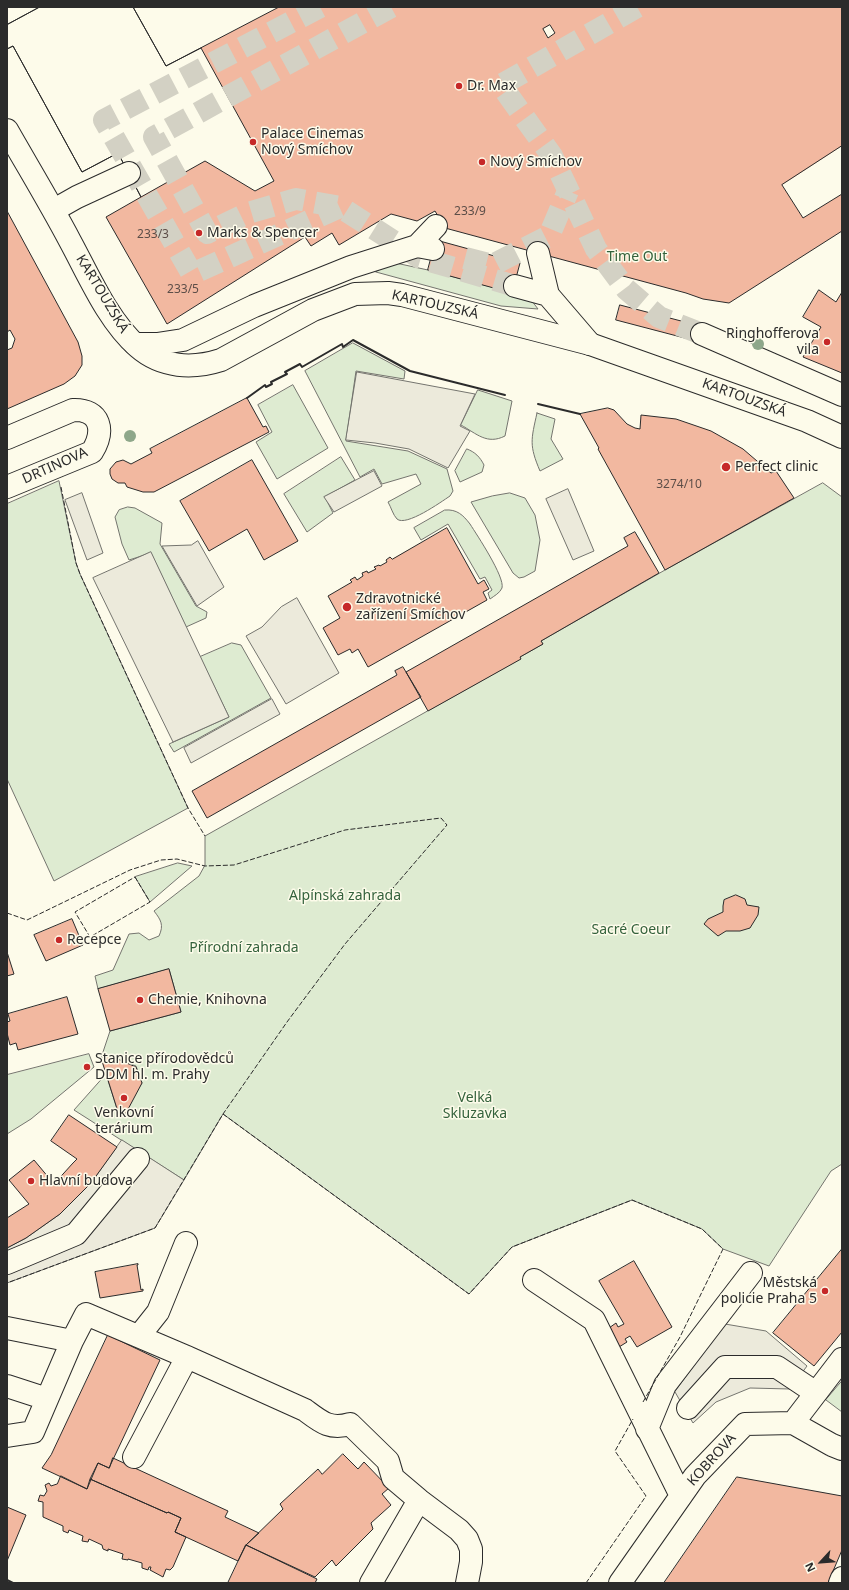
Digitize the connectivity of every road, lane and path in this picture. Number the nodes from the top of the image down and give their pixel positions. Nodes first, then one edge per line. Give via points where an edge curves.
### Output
1 (7, 130) edge
2 (129, 173) dead end
3 (54, 210) junction
4 (436, 226) dead end
5 (538, 253) dead end
6 (515, 286) tunnel mouth
7 (548, 295) junction
8 (702, 334) tunnel mouth
9 (135, 344) junction
10 (590, 344) junction
11 (842, 395) edge
12 (842, 437) edge
13 (7, 438) edge
14 (7, 487) edge
15 (138, 1159) dead end
16 (186, 1243) dead end
17 (7, 1263) edge
18 (751, 1273) dead end
19 (534, 1280) dead end
20 (7, 1328) edge
21 (139, 1336) junction
22 (72, 1340) junction
23 (187, 1357) junction
24 (842, 1360) edge
25 (7, 1386) edge
26 (816, 1393) junction
27 (47, 1399) junction
28 (688, 1408) dead end
29 (793, 1423) junction
30 (647, 1429) junction
31 (7, 1436) edge
32 (842, 1449) edge
33 (134, 1457) dead end
34 (681, 1496) junction
35 (419, 1500) junction
36 (842, 1578) edge
37 (371, 1583) edge
38 (467, 1583) edge
39 (620, 1583) edge
40 (840, 1583) edge

1 - 3 main road, KARTOUZSKÁ
2 - 3 main road
3 - 9 main road, KARTOUZSKÁ via 108,309
4 - 9 main road via 425,248 344,269 254,306 183,340
5 - 7 main road
6 - 7 main road
7 - 10 main road
8 - 11 main road
9 - 10 main road, KARTOUZSKÁ via 150,356 163,361 177,365 207,365 221,360 313,310 355,294 388,293
10 - 12 main road, KARTOUZSKÁ via 807,421
13 - 14 main road, DRTINOVA via 73,410 83,410 92,414 98,423 100,434 92,452
15 - 17 main road via 76,1234
16 - 21 main road via 158,1312
18 - 30 main road via 665,1385
19 - 30 main road via 594,1320
20 - 22 main road
21 - 22 main road via 86,1314
21 - 23 main road
22 - 27 main road
23 - 33 main road
23 - 35 main road via 305,1410 320,1422 341,1427 350,1424 388,1462 393,1478
24 - 26 main road
25 - 27 main road
26 - 28 main road via 777,1367 725,1367
26 - 29 main road
27 - 31 main road via 33,1432
29 - 32 main road
29 - 34 main road, KOBROVA via 745,1424 694,1476
30 - 34 main road
34 - 39 main road, KOBROVA
35 - 37 main road
35 - 38 main road via 467,1539 471,1549 471,1562
36 - 40 main road

